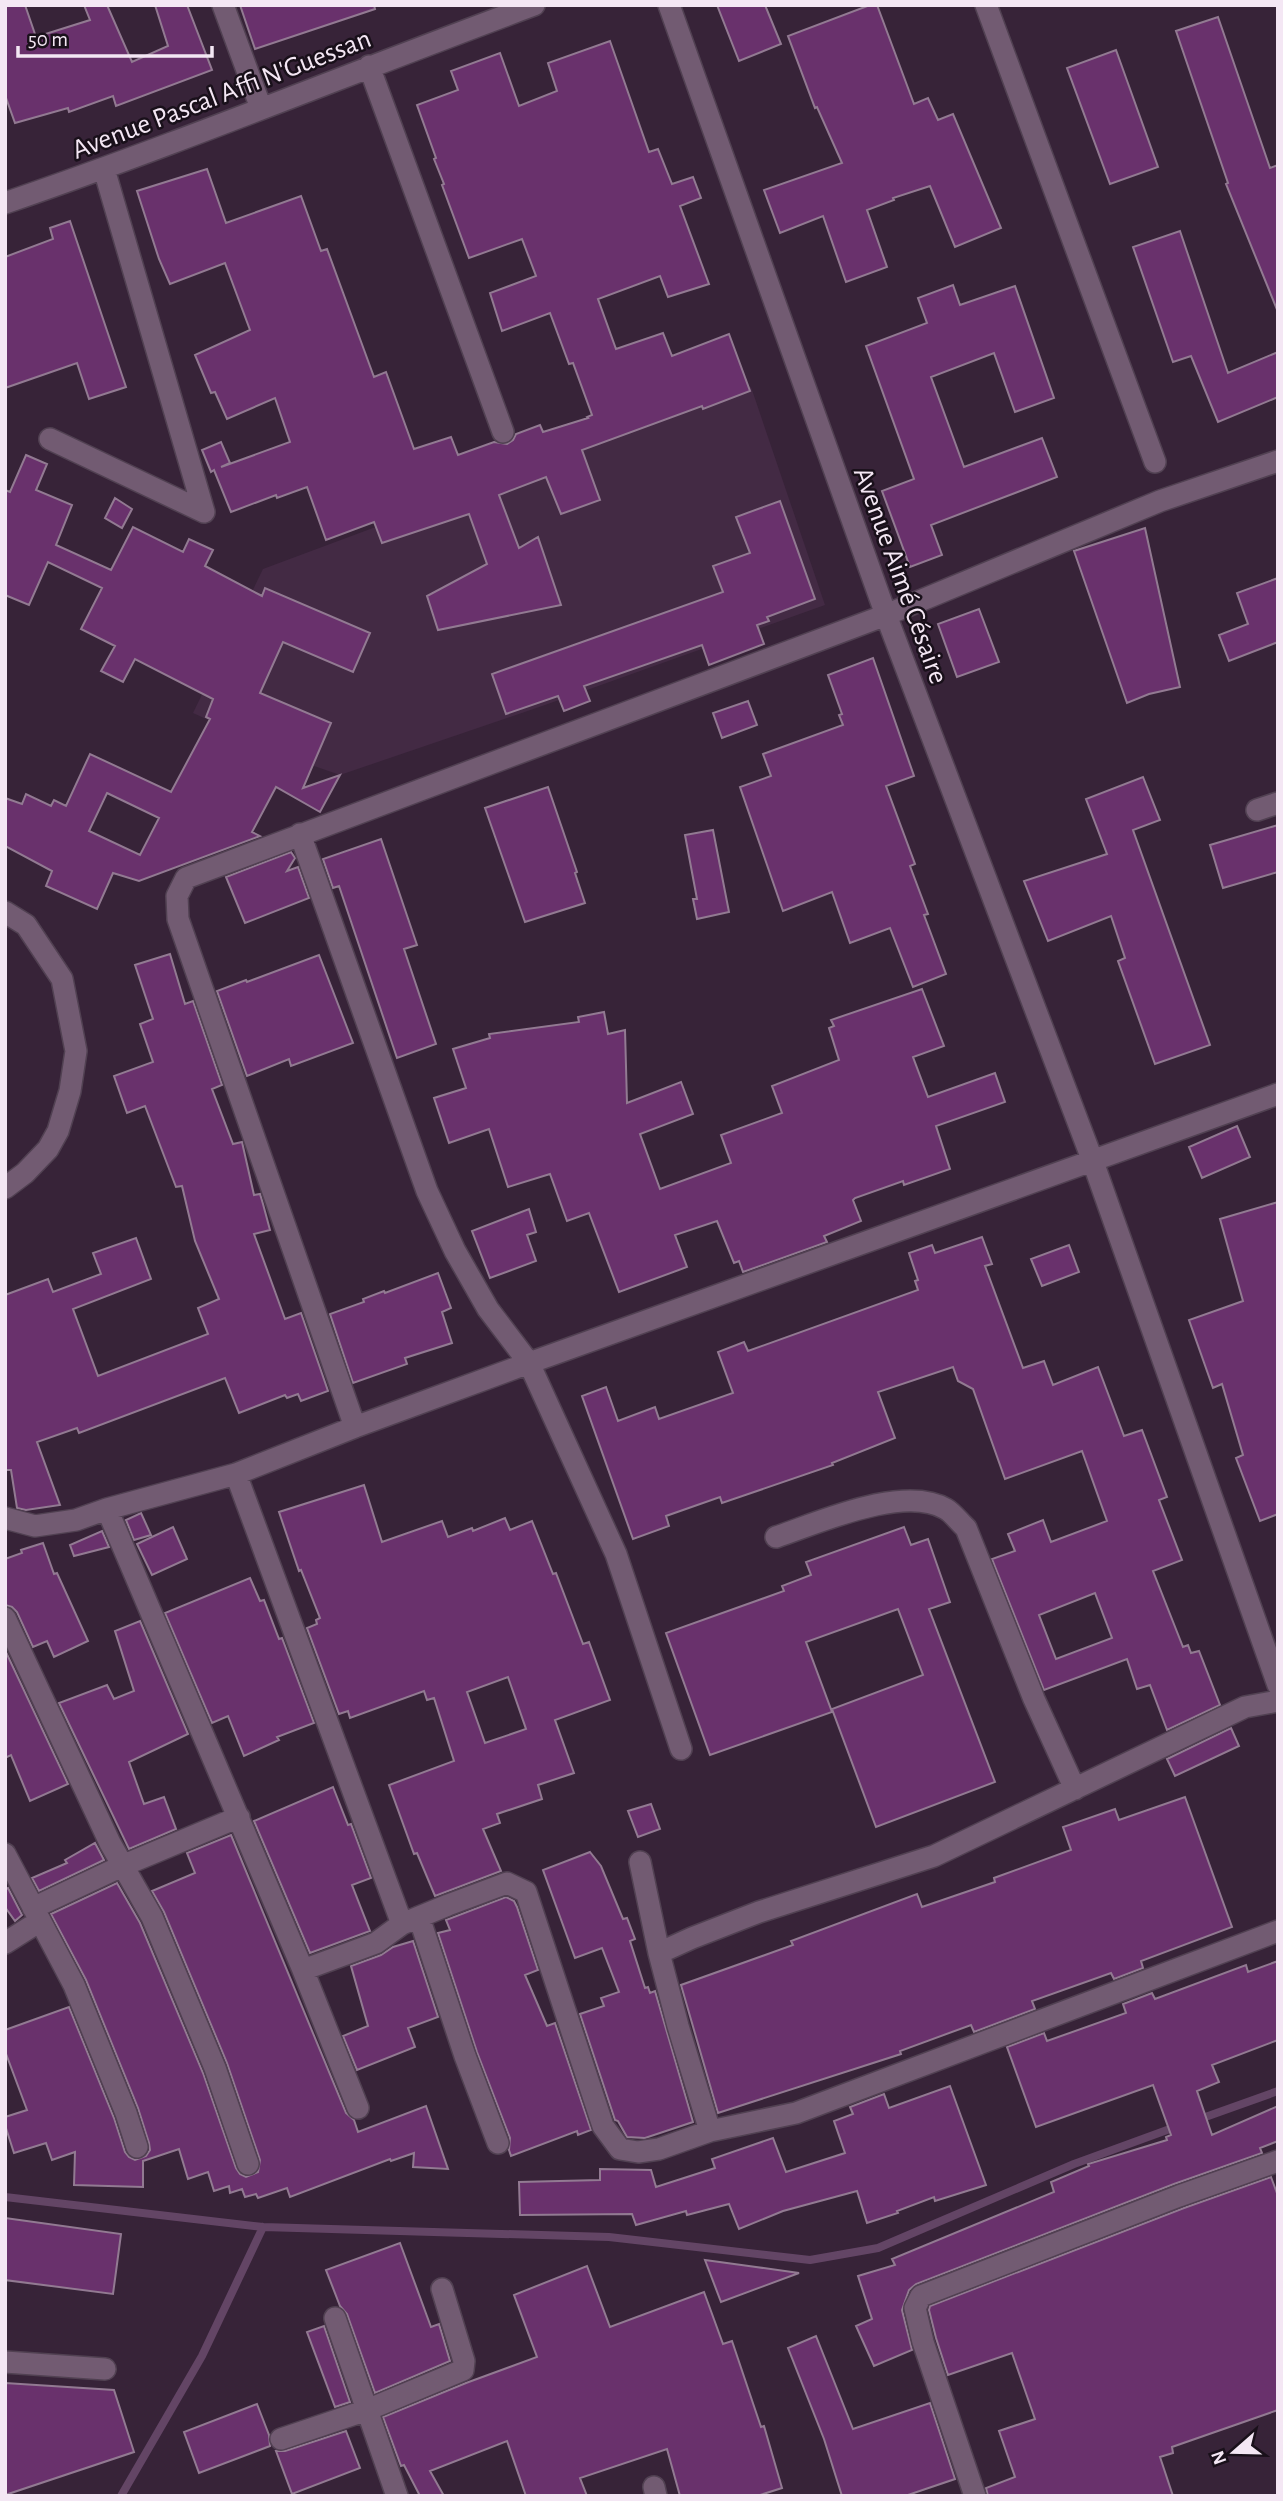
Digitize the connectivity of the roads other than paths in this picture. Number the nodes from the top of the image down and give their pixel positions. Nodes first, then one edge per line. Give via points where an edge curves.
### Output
1 (223, 5) edge
2 (534, 5) edge
3 (669, 5) edge
4 (986, 5) edge
5 (369, 66) junction
6 (261, 108) junction
7 (104, 169) junction
8 (6, 201) edge
9 (503, 432) dead end
10 (50, 439) dead end
11 (1278, 461) edge
12 (1155, 462) dead end
13 (886, 615) junction
14 (1278, 803) edge
15 (1257, 810) dead end
16 (300, 834) junction
17 (5, 912) edge
18 (1278, 1094) edge
19 (1092, 1159) junction
20 (5, 1188) edge
21 (528, 1363) junction
22 (355, 1427) junction
23 (236, 1474) junction
24 (107, 1509) junction
25 (5, 1518) edge
26 (776, 1537) dead end
27 (5, 1618) edge
28 (1278, 1685) edge
29 (1278, 1701) edge
30 (681, 1749) dead end
31 (1075, 1789) junction
32 (239, 1817) junction
33 (5, 1854) edge
34 (640, 1862) dead end
35 (122, 1866) junction
36 (37, 1914) junction
37 (410, 1921) junction
38 (1278, 1931) edge
39 (5, 1943) edge
40 (659, 1953) junction
41 (303, 1970) junction
42 (358, 2108) dead end
43 (710, 2131) junction
44 (498, 2143) dead end
45 (137, 2147) dead end
46 (1278, 2161) edge
47 (248, 2164) dead end
48 (442, 2289) dead end
49 (335, 2318) dead end
50 (5, 2362) edge
51 (105, 2369) dead end
52 (367, 2410) junction
53 (281, 2439) dead end
54 (397, 2496) edge
55 (975, 2496) edge

1 - 6 street
2 - 5 street, Avenue Pascal Affi N'Guessan
3 - 13 street, Avenue Aimé Césaire
4 - 12 street
5 - 6 street, Avenue Pascal Affi N'Guessan
5 - 9 street
6 - 7 street, Avenue Pascal Affi N'Guessan
7 - 8 street, Avenue Pascal Affi N'Guessan
7 - 10 street via 204,512
11 - 13 street via 1160,501
13 - 16 street
13 - 19 street, Avenue Aimé Césaire
14 - 15 street
16 - 21 street via 428,1191 488,1309
16 - 22 street via 186,878 177,896 178,919
17 - 20 street via 26,925 62,979 76,1051 58,1132 26,1173
18 - 19 street
19 - 21 street
19 - 28 street, Avenue Aimé Césaire
21 - 22 street
21 - 30 street via 617,1554
22 - 23 street
23 - 24 street
23 - 37 street
24 - 25 street via 76,1520 35,1526
24 - 32 street
26 - 31 street via 881,1503 918,1501 946,1509 966,1528
27 - 35 street
29 - 31 street via 1245,1707
31 - 40 street via 934,1856 760,1912
32 - 35 street
32 - 41 street
33 - 36 street
34 - 40 street
35 - 36 street
35 - 47 street via 152,1917 188,2000
36 - 39 street
36 - 45 street via 79,1997
37 - 41 street via 376,1943
37 - 43 street via 507,1884 526,1892 603,2126 620,2149 659,2149
37 - 44 street
38 - 43 street via 796,2113
40 - 43 street
41 - 42 street
46 - 55 street via 921,2296 915,2308 923,2342
48 - 52 street via 463,2371
49 - 52 street
50 - 51 street
52 - 53 street
52 - 54 street

